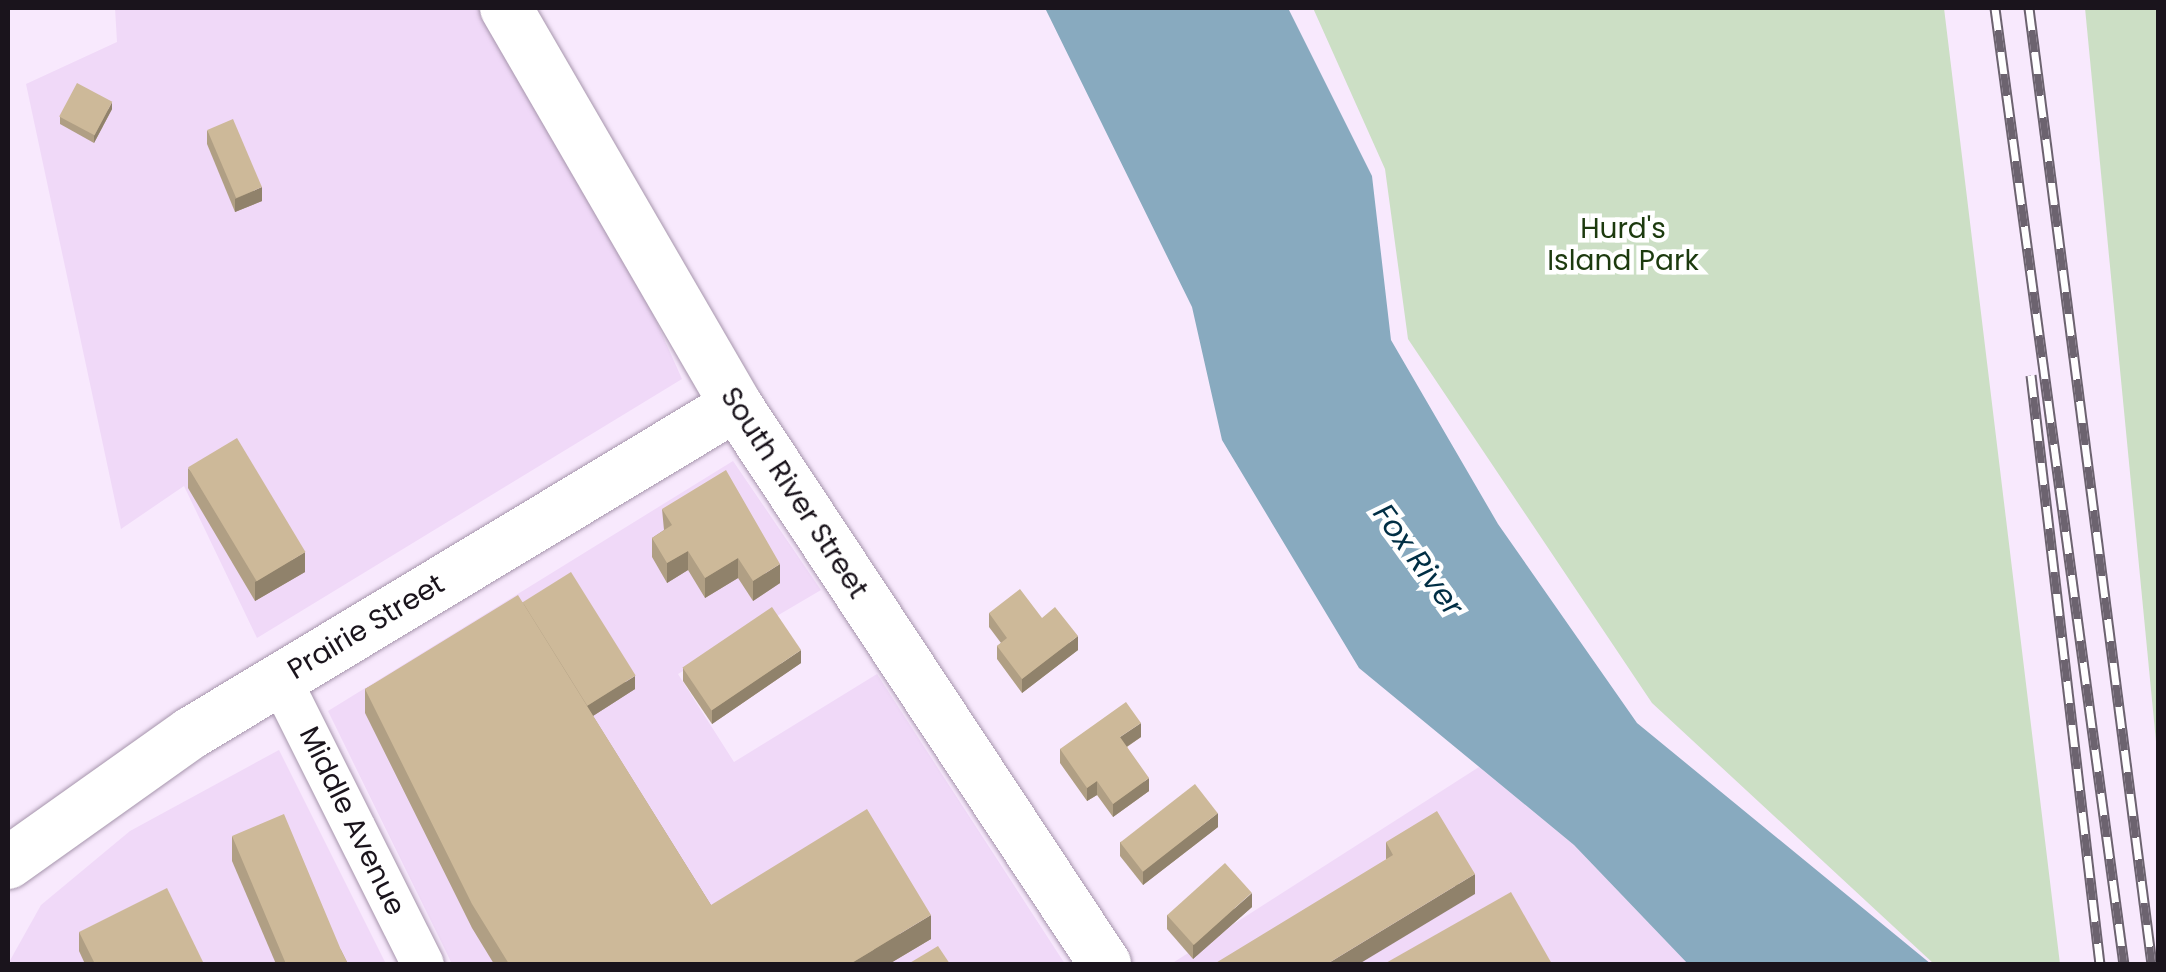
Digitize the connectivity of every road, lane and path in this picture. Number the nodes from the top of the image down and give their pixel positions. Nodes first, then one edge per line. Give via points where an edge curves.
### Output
1 (506, 8) edge
2 (736, 405) junction
3 (280, 678) junction
4 (8, 862) edge
5 (423, 964) edge
6 (1105, 964) edge

1 - 2 street, South River Street
2 - 3 street, Prairie Street
2 - 6 street, South River Street
3 - 4 street, Prairie Street via 88,798
3 - 5 street, Middle Avenue

